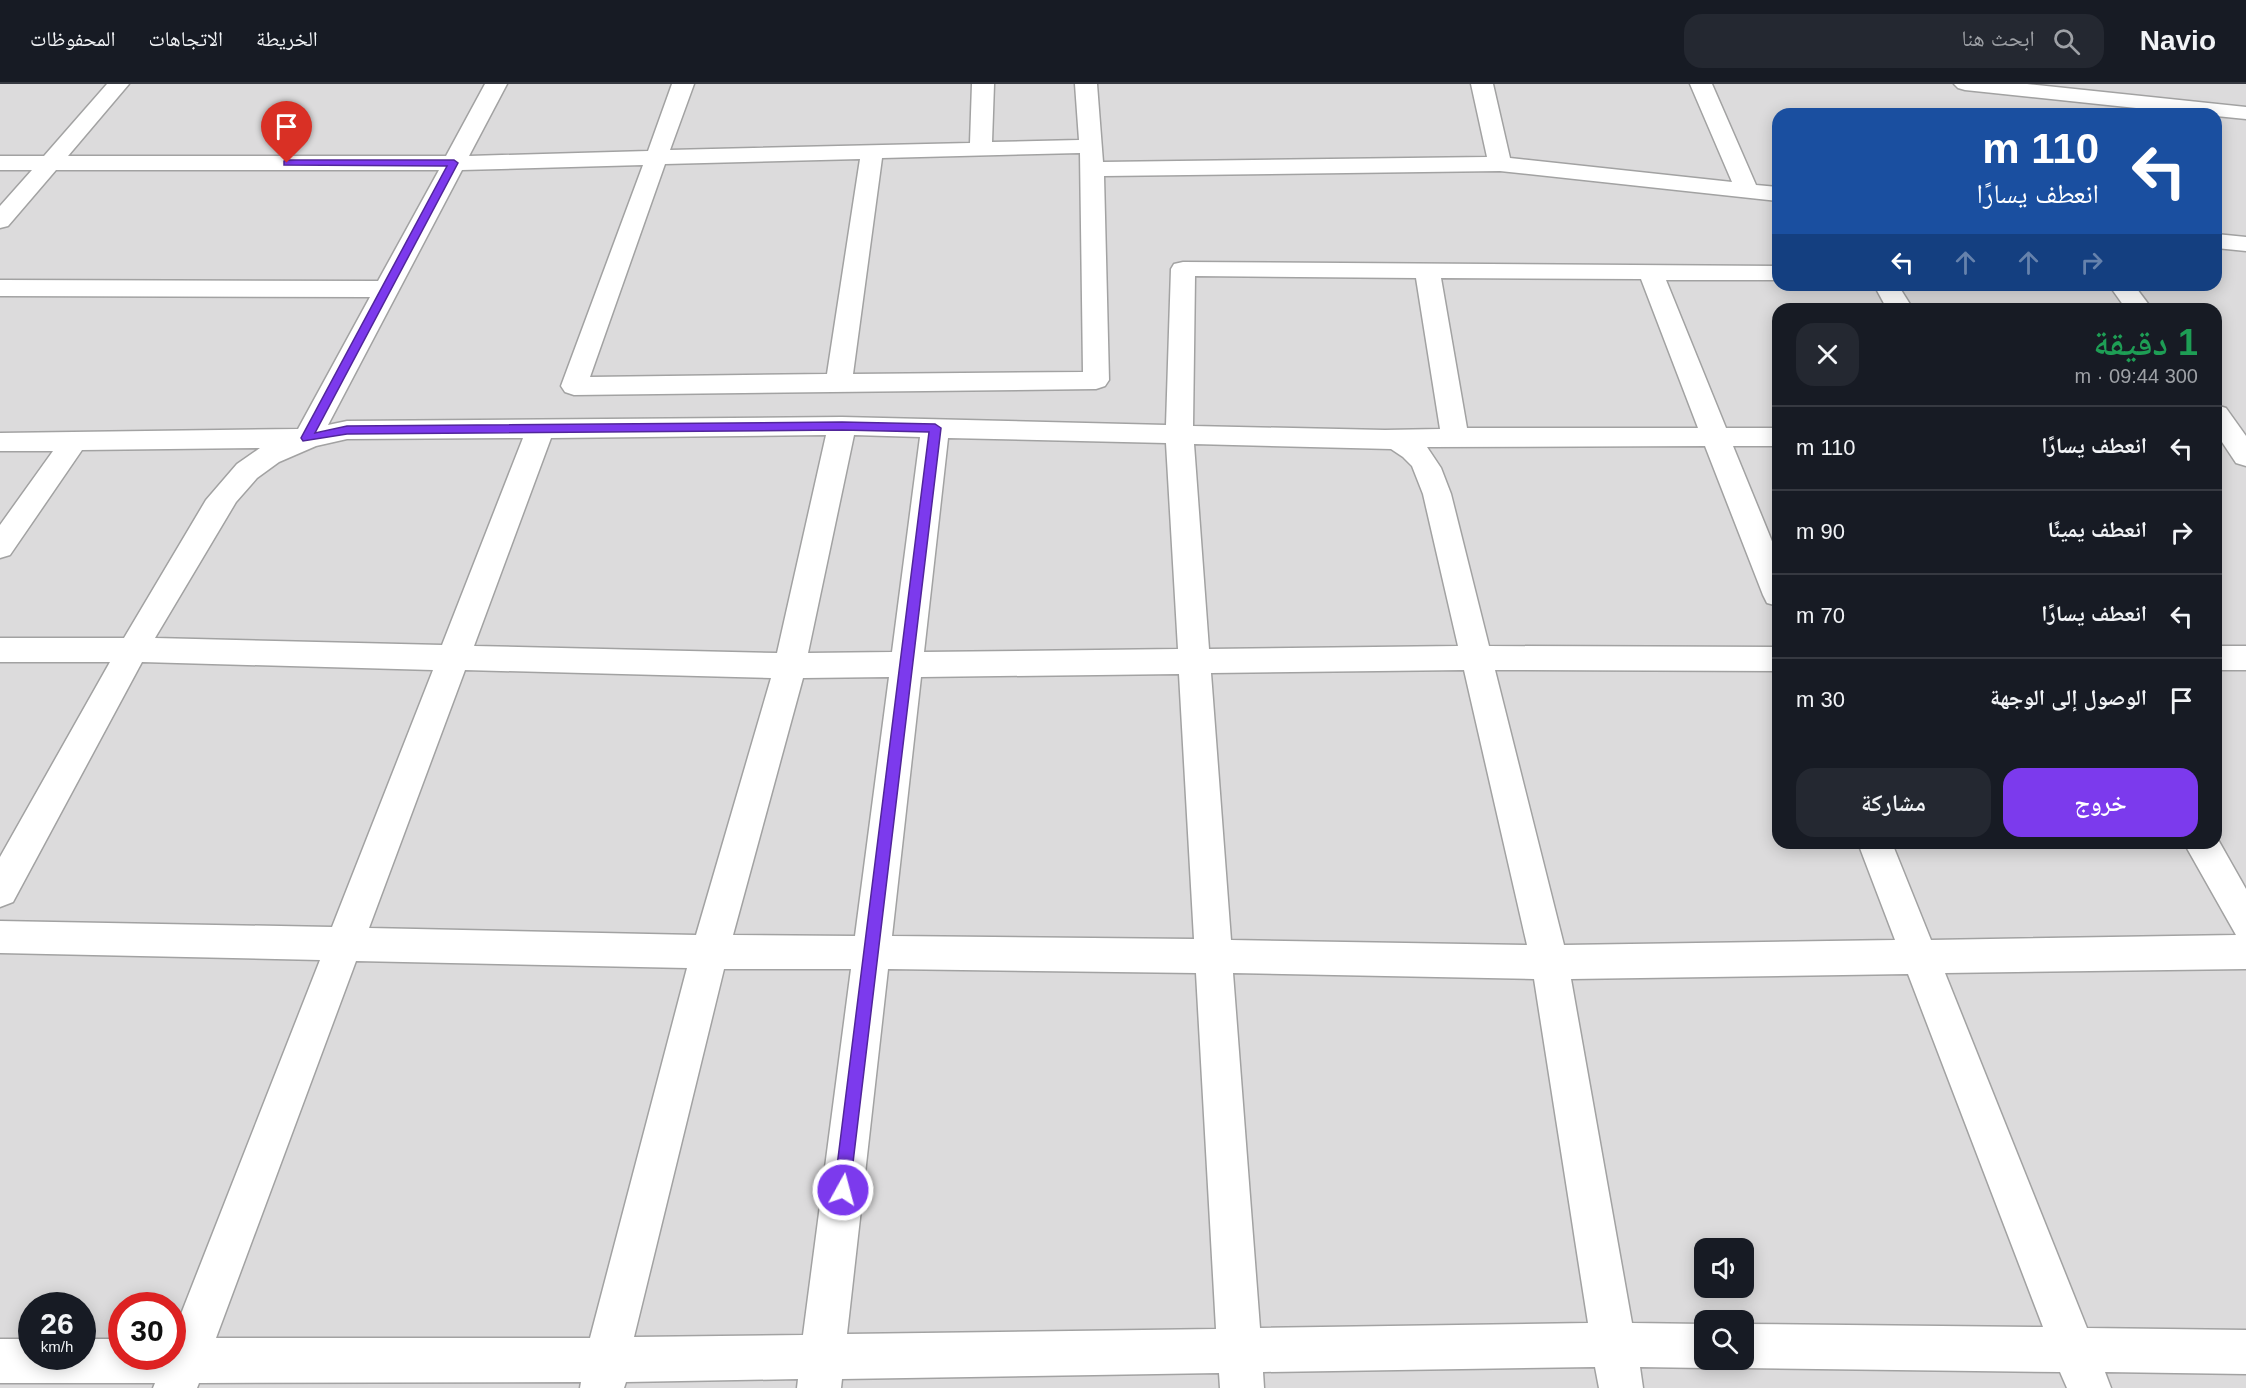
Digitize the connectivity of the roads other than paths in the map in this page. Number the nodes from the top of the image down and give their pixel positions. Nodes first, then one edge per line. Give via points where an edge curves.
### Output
1 (118, 84) edge
2 (496, 84) edge
3 (683, 84) edge
4 (983, 84) edge
5 (1086, 84) edge
6 (1482, 84) edge
7 (1701, 84) edge
8 (1965, 84) edge
9 (2040, 92) junction
10 (2047, 108) edge
11 (2197, 108) edge
12 (2222, 111) edge
13 (2246, 113) edge
14 (981, 150) junction
15 (872, 152) junction
16 (656, 158) junction
17 (1091, 158) junction
18 (0, 163) edge
19 (50, 163) junction
20 (454, 163) junction
21 (1500, 164) junction
22 (1747, 190) junction
23 (1772, 193) edge
24 (0, 221) edge
25 (2222, 242) edge
26 (2246, 244) edge
27 (1427, 270) junction
28 (1650, 271) junction
29 (1772, 273) edge
30 (0, 288) edge
31 (387, 289) junction
32 (839, 383) junction
33 (842, 426) junction
34 (935, 428) junction
35 (541, 429) junction
36 (1179, 434) junction
37 (1455, 437) junction
38 (1715, 437) junction
39 (1772, 437) edge
40 (307, 438) junction
41 (1368, 438) junction
42 (74, 441) junction
43 (0, 442) edge
44 (0, 547) edge
45 (1772, 580) edge
46 (0, 650) edge
47 (131, 650) junction
48 (453, 658) junction
49 (1476, 658) junction
50 (1772, 658) edge
51 (2222, 658) edge
52 (2246, 658) edge
53 (1194, 662) junction
54 (906, 665) junction
55 (790, 666) junction
56 (1877, 849) edge
57 (2204, 849) edge
58 (0, 891) edge
59 (2246, 923) edge
60 (0, 936) edge
61 (345, 944) junction
62 (710, 952) junction
63 (872, 952) junction
64 (2246, 952) edge
65 (1214, 956) junction
66 (1919, 957) junction
67 (1550, 962) junction
68 (1614, 1345) junction
69 (1694, 1346) edge
70 (1754, 1347) edge
71 (2246, 1352) edge
72 (0, 1361) edge
73 (2081, 1369) edge
74 (1241, 1370) edge
75 (820, 1372) edge
76 (180, 1374) edge
77 (604, 1374) edge
78 (1621, 1388) edge

1 - 19 street
2 - 20 street
3 - 16 street
4 - 14 street
5 - 17 street
6 - 21 street
7 - 22 street
8 - 9 street
9 - 10 street
9 - 11 street
12 - 13 street
14 - 15 street
14 - 17 street
15 - 16 street
15 - 32 street
16 - 20 street
16 - 32 street via 574,386
17 - 21 street
17 - 32 street via 1096,380
18 - 19 street
19 - 20 street
19 - 24 street
20 - 31 street
21 - 22 street
22 - 23 street
25 - 26 street
27 - 28 street
27 - 36 street via 1183,269
27 - 37 street
28 - 29 street
28 - 38 street
30 - 31 street
31 - 40 street
33 - 34 street
33 - 35 street
33 - 55 street
34 - 36 street
34 - 54 street
35 - 40 street via 347,430
35 - 48 street
36 - 41 street
36 - 53 street
37 - 38 street
37 - 41 street
38 - 39 street
38 - 45 street
40 - 42 street
40 - 47 street via 264,458 246,472 223,500
41 - 49 street via 1395,440 1422,456 1437,494
42 - 43 street
42 - 44 street
46 - 47 street
47 - 48 street
47 - 58 street
48 - 55 street
48 - 61 street
49 - 50 street
49 - 53 street
49 - 67 street
51 - 52 street
53 - 54 street
53 - 65 street
54 - 55 street
54 - 63 street
55 - 62 street
56 - 66 street
57 - 59 street
60 - 61 street
61 - 62 street
61 - 76 street
62 - 63 street
62 - 77 street
63 - 65 street
63 - 75 street
64 - 66 street
65 - 67 street
65 - 74 street
66 - 67 street
66 - 73 street
67 - 68 street
68 - 69 street
68 - 74 street
68 - 78 street
70 - 73 street
71 - 73 street
72 - 76 street
74 - 75 street
75 - 77 street
76 - 77 street

